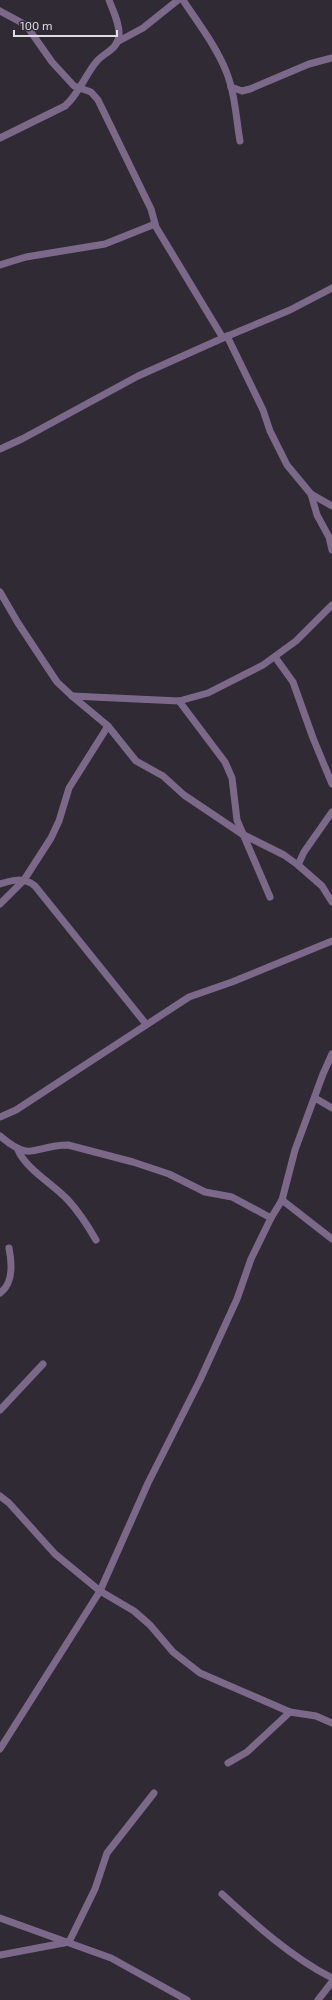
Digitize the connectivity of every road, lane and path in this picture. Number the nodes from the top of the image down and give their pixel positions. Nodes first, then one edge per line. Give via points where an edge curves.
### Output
1 (109, 0) edge
2 (178, 0) edge
3 (183, 0) edge
4 (0, 11) edge
5 (118, 42) junction
6 (332, 58) edge
7 (231, 87) junction
8 (78, 89) junction
9 (0, 138) edge
10 (240, 141) dead end
11 (155, 224) junction
12 (0, 265) edge
13 (332, 288) edge
14 (225, 337) junction
15 (0, 449) edge
16 (311, 494) junction
17 (332, 506) edge
18 (332, 550) edge
19 (0, 592) edge
20 (332, 605) edge
21 (275, 657) junction
22 (72, 696) junction
23 (180, 702) junction
24 (108, 726) junction
25 (332, 784) edge
26 (332, 812) edge
27 (242, 834) junction
28 (298, 865) junction
29 (24, 880) junction
30 (0, 884) edge
31 (270, 897) dead end
32 (332, 902) edge
33 (0, 904) edge
34 (332, 941) edge
35 (146, 1024) junction
36 (332, 1054) edge
37 (315, 1098) junction
38 (332, 1108) edge
39 (0, 1117) edge
40 (0, 1136) edge
41 (18, 1150) junction
42 (282, 1200) junction
43 (271, 1218) junction
44 (332, 1239) edge
45 (96, 1240) dead end
46 (9, 1248) dead end
47 (0, 1293) edge
48 (42, 1364) dead end
49 (0, 1410) edge
50 (0, 1496) edge
51 (100, 1592) junction
52 (290, 1712) junction
53 (332, 1723) edge
54 (0, 1749) edge
55 (228, 1763) dead end
56 (154, 1793) dead end
57 (222, 1894) dead end
58 (0, 1918) edge
59 (70, 1942) junction
60 (0, 1955) edge
61 (332, 1978) edge
62 (332, 1982) edge
63 (187, 2000) edge
64 (318, 2000) edge

1 - 5 street via 118,28
2 - 5 street via 143,28
3 - 7 street via 216,51
4 - 8 street via 23,23 32,31 52,62
5 - 8 street via 97,61
6 - 7 street via 309,64 250,89 242,91
7 - 10 street
8 - 9 street via 74,98 65,106
8 - 11 street via 90,92 98,100 153,213
11 - 12 street via 106,244 26,256
11 - 14 street
13 - 14 street via 290,310
14 - 15 street via 138,376
14 - 16 street via 264,410 270,431 287,465
16 - 17 street
16 - 18 street
19 - 22 street via 38,655 57,682
20 - 21 street
21 - 23 street via 234,681
21 - 25 street via 293,682
22 - 23 street
22 - 24 street
23 - 27 street via 229,770
24 - 27 street via 136,761 163,776 184,795
24 - 29 street via 69,788 59,821
26 - 28 street
27 - 28 street
27 - 31 street
28 - 32 street via 322,886
29 - 30 street via 11,880
29 - 33 street
29 - 35 street via 35,886
34 - 35 street via 189,997
35 - 39 street via 16,1110
36 - 37 street
37 - 38 street
37 - 42 street via 295,1150
40 - 41 street
41 - 43 street via 36,1152 58,1145 68,1145 133,1162 169,1174 205,1192 232,1198
41 - 45 street via 25,1162 69,1201 85,1220
42 - 43 street
42 - 44 street
43 - 51 street via 200,1380 148,1482
46 - 47 street via 11,1256 8,1285
48 - 49 street
50 - 51 street via 55,1554
51 - 52 street via 134,1611 173,1652 200,1673
51 - 54 street
52 - 53 street via 316,1716
52 - 55 street via 247,1752
56 - 59 street via 107,1853 95,1888
57 - 61 street via 286,1949
58 - 59 street
59 - 60 street
59 - 63 street via 130,1967
62 - 64 street

